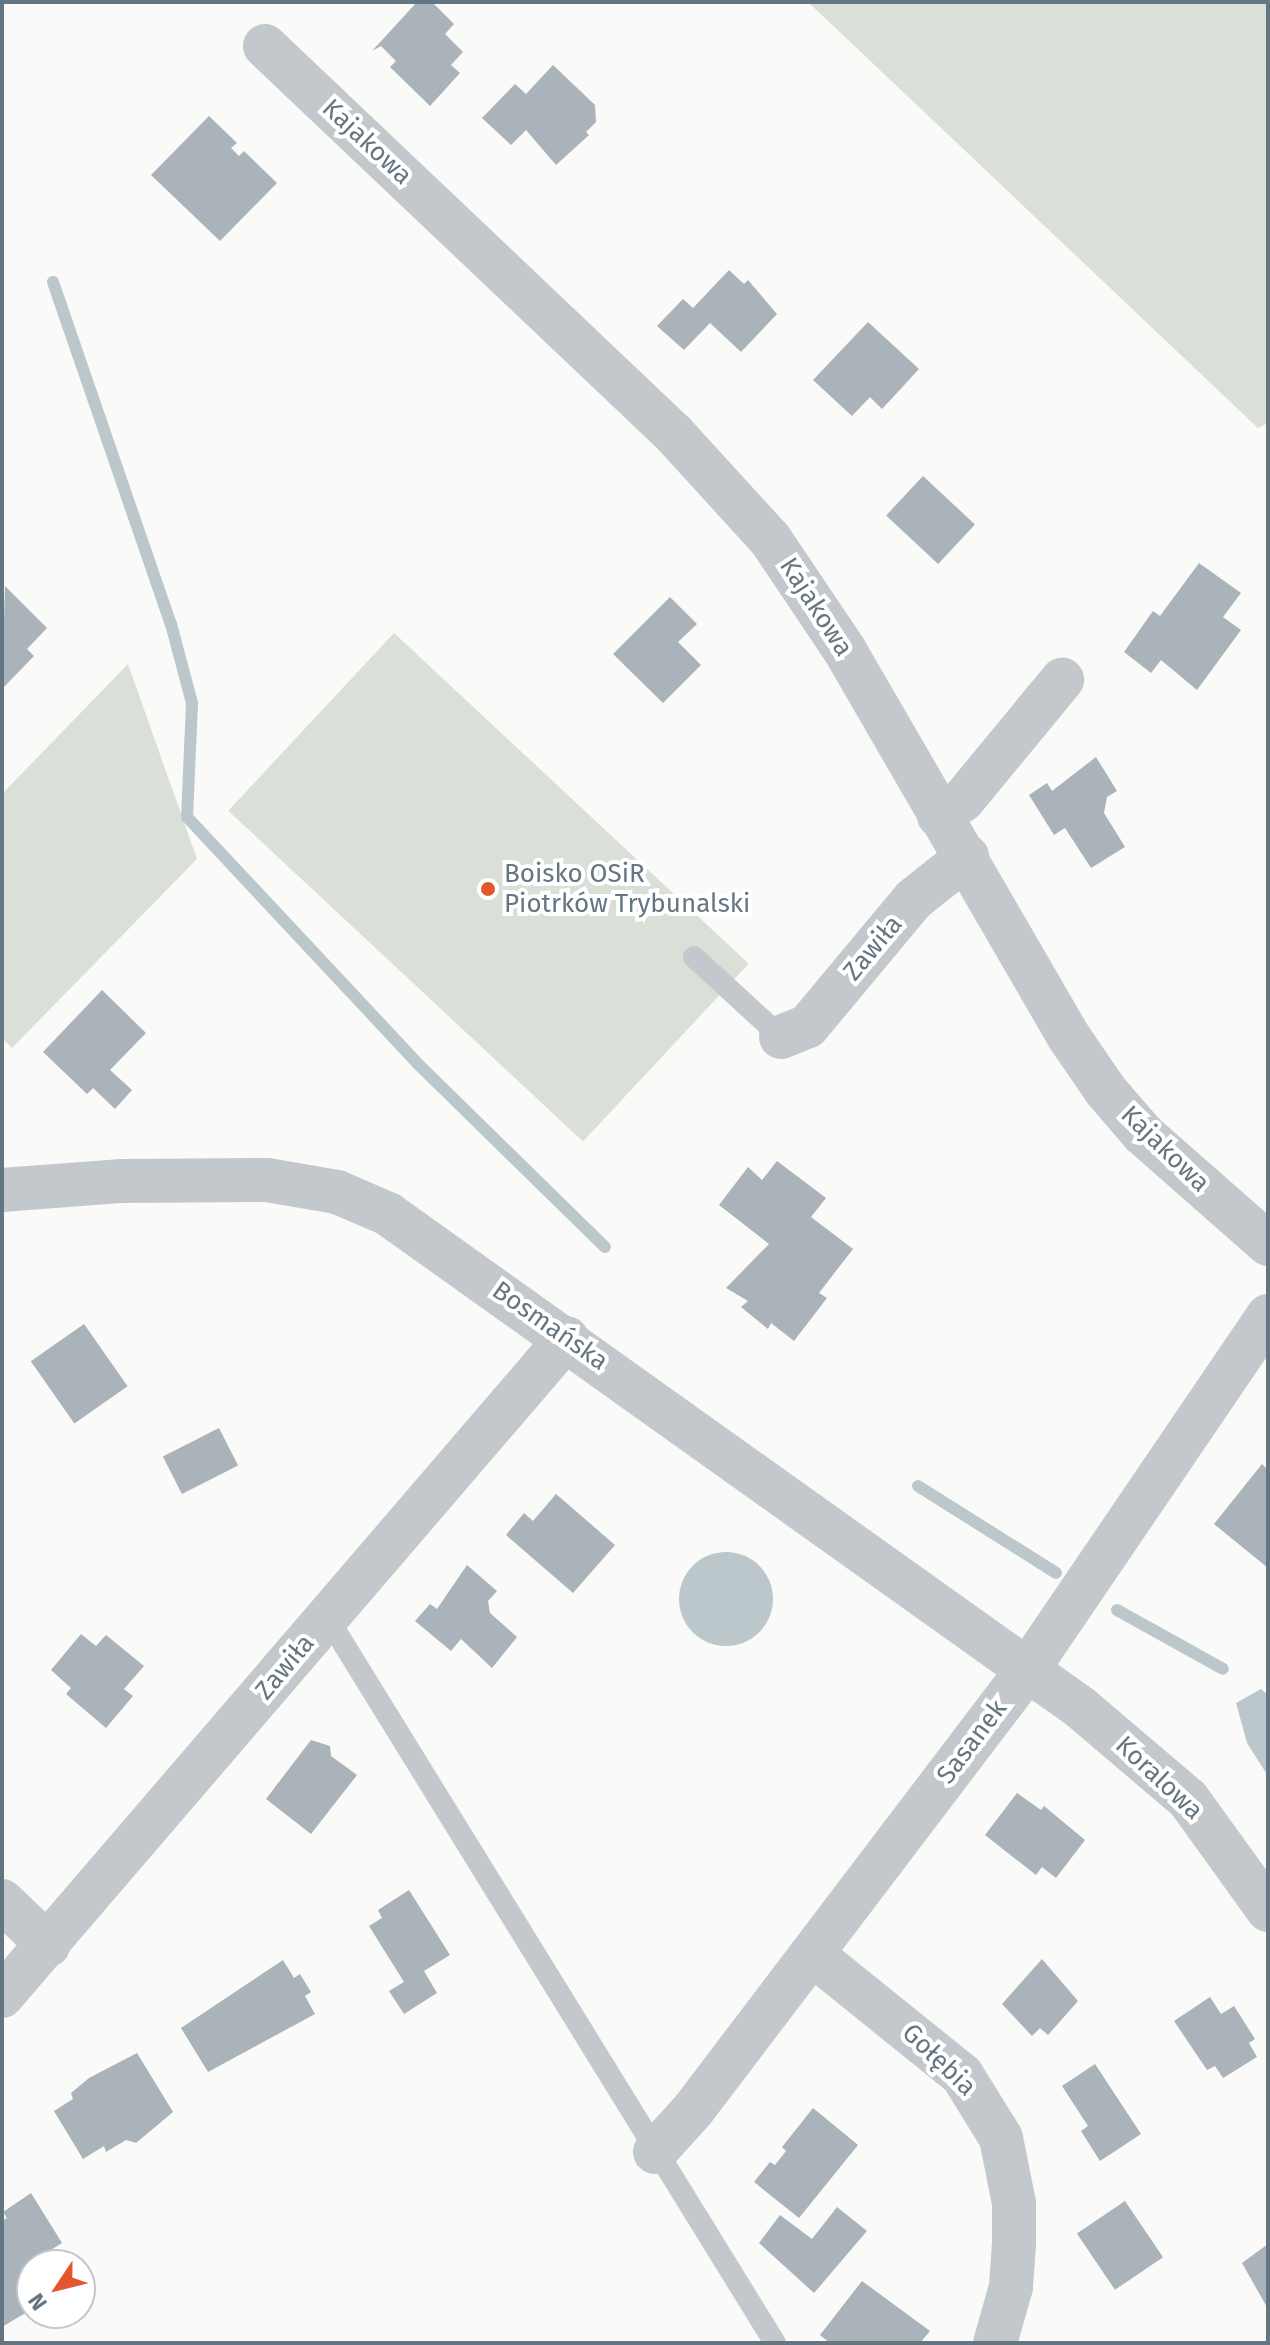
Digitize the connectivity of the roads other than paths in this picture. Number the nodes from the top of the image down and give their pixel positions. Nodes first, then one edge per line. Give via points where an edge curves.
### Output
1 (265, 46) dead end
2 (1062, 680) dead end
3 (939, 816) junction
4 (967, 857) junction
5 (694, 957) dead end
6 (781, 1037) joint
7 (2, 1190) edge
8 (1268, 1244) edge
9 (1268, 1316) edge
10 (567, 1338) junction
11 (327, 1617) junction
12 (1028, 1669) junction
13 (2, 1901) edge
14 (1268, 1910) edge
15 (48, 1945) junction
16 (812, 1954) junction
17 (2, 1996) edge
18 (655, 2152) junction
19 (775, 2343) edge
20 (995, 2343) edge

1 - 3 street, Kajakowa via 674,434 770,539 813,597
2 - 3 street via 963,800
3 - 4 street, Kajakowa
4 - 6 street, Zawiła via 914,899 808,1026
4 - 8 street, Kajakowa via 1069,1037 1106,1091 1143,1134
5 - 6 lane
7 - 10 street, Bosmańska via 267,1180 337,1192 413,1229
9 - 12 street, Sasanek
10 - 11 street, Zawiła
10 - 12 street, Bosmańska
11 - 15 street, Zawiła
11 - 18 lane
12 - 14 street, Koralowa via 1188,1799
12 - 16 street, Sasanek
13 - 15 street
15 - 17 street, Zawiła
16 - 18 street, Sasanek
16 - 20 street, Gołębia via 962,2075 1001,2138 1014,2203 1014,2243 1011,2287
18 - 19 lane

